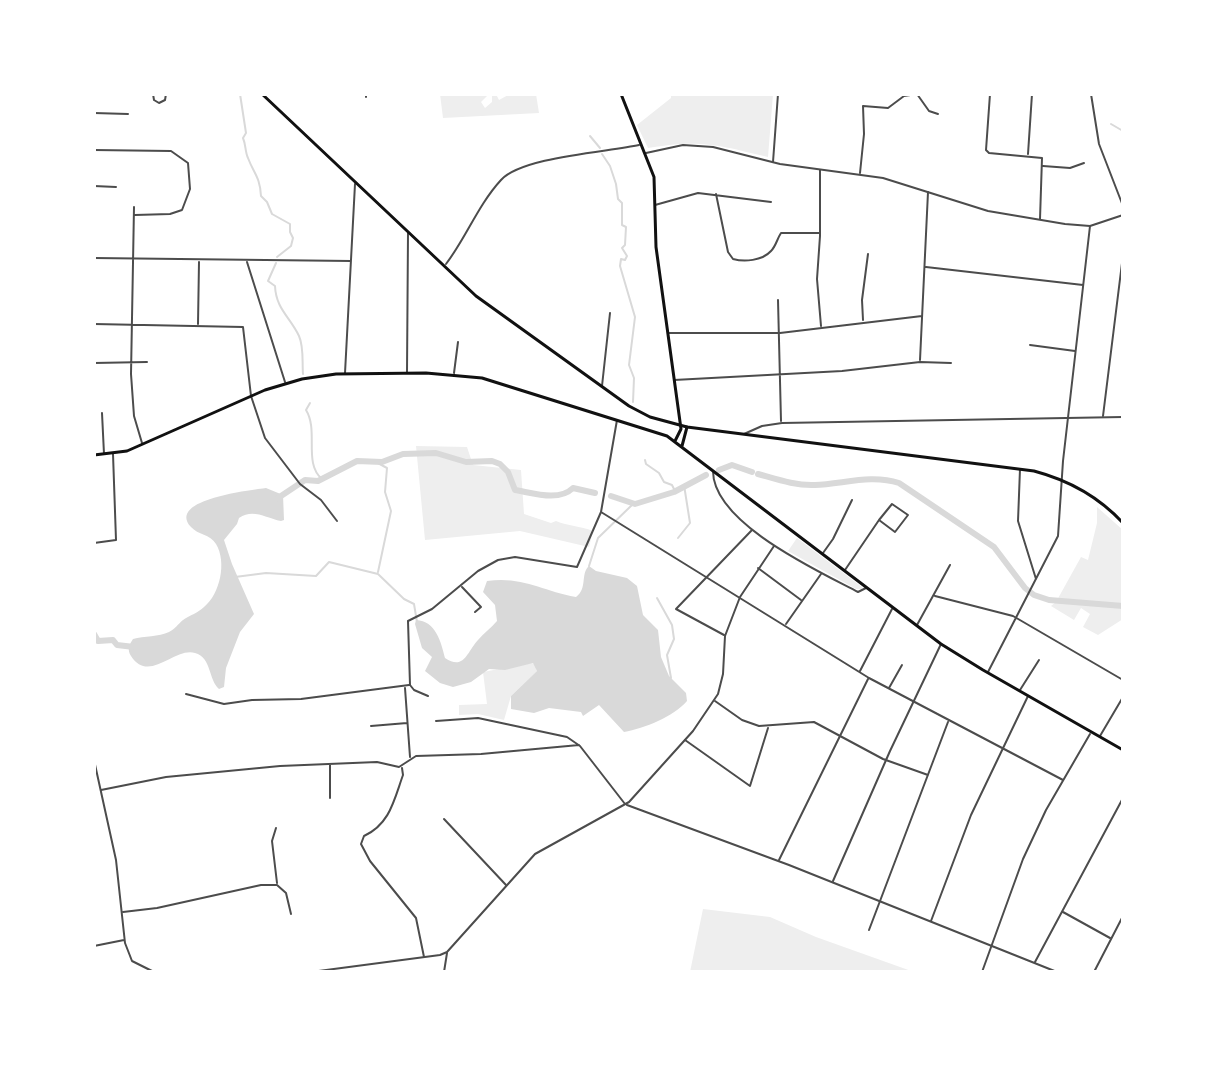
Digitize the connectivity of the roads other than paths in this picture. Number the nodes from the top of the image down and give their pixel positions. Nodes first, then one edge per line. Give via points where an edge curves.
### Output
1 (153, 94) edge
2 (166, 94) edge
3 (262, 94) edge
4 (621, 94) edge
5 (778, 94) edge
6 (917, 94) edge
7 (990, 94) edge
8 (1032, 94) edge
9 (1091, 94) edge
10 (94, 113) edge
11 (128, 114) dead end
12 (938, 114) dead end
13 (641, 145) junction
14 (94, 150) edge
15 (645, 153) junction
16 (1028, 155) junction
17 (773, 163) junction
18 (1084, 163) dead end
19 (1043, 166) junction
20 (820, 170) junction
21 (860, 175) junction
22 (355, 183) junction
23 (94, 186) edge
24 (116, 187) dead end
25 (928, 192) junction
26 (716, 194) junction
27 (771, 202) dead end
28 (655, 205) junction
29 (1123, 206) edge
30 (134, 207) dead end
31 (134, 215) junction
32 (1123, 215) edge
33 (1040, 220) junction
34 (1090, 226) junction
35 (408, 233) junction
36 (820, 233) junction
37 (868, 254) dead end
38 (1123, 255) edge
39 (94, 258) edge
40 (133, 258) junction
41 (199, 260) junction
42 (247, 260) junction
43 (351, 261) junction
44 (924, 266) junction
45 (444, 267) junction
46 (1084, 286) junction
47 (778, 300) dead end
48 (610, 313) dead end
49 (922, 316) junction
50 (863, 322) junction
51 (94, 324) edge
52 (132, 324) junction
53 (198, 325) junction
54 (821, 327) junction
55 (668, 333) junction
56 (780, 333) junction
57 (458, 342) dead end
58 (1030, 345) dead end
59 (1076, 351) junction
60 (147, 362) dead end
61 (920, 362) junction
62 (94, 363) edge
63 (131, 363) junction
64 (951, 363) dead end
65 (781, 373) junction
66 (345, 374) junction
67 (407, 374) junction
68 (454, 374) junction
69 (673, 380) junction
70 (286, 383) junction
71 (602, 387) junction
72 (251, 396) junction
73 (102, 413) dead end
74 (1103, 417) junction
75 (1123, 417) edge
76 (1067, 418) junction
77 (617, 419) junction
78 (782, 423) junction
79 (679, 426) junction
80 (687, 427) junction
81 (743, 435) junction
82 (675, 441) junction
83 (143, 444) junction
84 (682, 446) junction
85 (113, 454) junction
86 (94, 455) edge
87 (104, 455) junction
88 (1020, 469) junction
89 (713, 471) junction
90 (1062, 480) junction
91 (852, 500) dead end
92 (601, 512) junction
93 (879, 520) junction
94 (337, 521) dead end
95 (1123, 523) edge
96 (752, 530) junction
97 (94, 543) edge
98 (774, 546) junction
99 (822, 554) junction
100 (950, 565) dead end
101 (758, 568) junction
102 (844, 571) junction
103 (822, 572) junction
104 (707, 576) junction
105 (1037, 580) junction
106 (460, 585) junction
107 (867, 587) junction
108 (935, 596) junction
109 (740, 597) junction
110 (802, 600) junction
111 (893, 608) junction
112 (475, 612) dead end
113 (1017, 618) junction
114 (785, 625) junction
115 (917, 626) junction
116 (725, 635) junction
117 (941, 644) junction
118 (1039, 660) dead end
119 (902, 665) dead end
120 (860, 672) junction
121 (988, 673) junction
122 (869, 678) junction
123 (1123, 680) edge
124 (410, 685) junction
125 (405, 687) junction
126 (889, 689) junction
127 (1019, 691) junction
128 (186, 694) dead end
129 (428, 696) dead end
130 (1028, 696) junction
131 (1123, 697) edge
132 (715, 701) junction
133 (913, 702) junction
134 (436, 721) dead end
135 (948, 721) junction
136 (408, 723) junction
137 (371, 726) dead end
138 (768, 727) junction
139 (1091, 733) junction
140 (840, 736) junction
141 (1099, 737) junction
142 (685, 740) junction
143 (579, 745) junction
144 (1002, 749) junction
145 (1123, 750) edge
146 (94, 760) edge
147 (410, 760) junction
148 (886, 760) junction
149 (330, 764) junction
150 (401, 767) junction
151 (928, 775) junction
152 (1064, 780) junction
153 (101, 790) junction
154 (330, 798) dead end
155 (1123, 798) edge
156 (626, 804) junction
157 (444, 819) dead end
158 (276, 828) dead end
159 (778, 861) junction
160 (833, 882) junction
161 (277, 885) junction
162 (506, 885) junction
163 (880, 901) junction
164 (123, 912) junction
165 (1062, 912) junction
166 (291, 914) dead end
167 (1123, 916) edge
168 (930, 922) junction
169 (869, 930) dead end
170 (1111, 939) junction
171 (125, 940) junction
172 (94, 946) edge
173 (991, 946) junction
174 (447, 952) junction
175 (424, 957) junction
176 (1035, 963) junction
177 (345, 970) edge
178 (154, 972) edge
179 (311, 972) edge
180 (444, 972) edge
181 (982, 972) edge
182 (1057, 972) edge
183 (1094, 972) edge

1 - 2 street via 159,103
3 - 22 main road
4 - 13 main road
5 - 17 street
6 - 12 street via 929,111
6 - 21 street via 888,108 863,106
7 - 16 street via 988,151
8 - 16 street
9 - 29 street via 1099,144
10 - 11 street
13 - 15 main road
13 - 45 street via 509,173
14 - 31 street via 171,151 188,163 190,189 182,210
15 - 17 street via 696,144
15 - 28 main road via 654,177
16 - 19 street via 1042,158
17 - 20 street
18 - 19 street
19 - 33 street
20 - 21 street
20 - 36 street
21 - 25 street
22 - 35 main road
22 - 43 street
23 - 24 street
25 - 33 street
25 - 44 street
26 - 27 street
26 - 28 street via 698,193
26 - 36 street via 728,252 738,261 763,257 781,233
28 - 55 main road
30 - 31 street
31 - 40 street
32 - 34 street
33 - 34 street
34 - 46 street
35 - 45 main road
35 - 67 street
36 - 54 street
37 - 50 street
38 - 74 street
39 - 40 street
40 - 41 street
40 - 52 street
41 - 42 street
41 - 53 street
42 - 43 street
42 - 70 street
43 - 66 street
44 - 46 street
44 - 49 street
45 - 71 main road
46 - 59 street
47 - 56 street
48 - 71 street
49 - 50 street
49 - 61 street
50 - 54 street
51 - 52 street
52 - 53 street
52 - 63 street
53 - 72 street via 243,327
54 - 56 street
55 - 56 street
55 - 69 main road
56 - 65 street
57 - 68 street
58 - 59 street
59 - 76 street
60 - 63 street
61 - 64 street
61 - 65 street
62 - 63 street
63 - 83 street via 133,411
65 - 69 street
65 - 78 street
66 - 67 main road
66 - 70 main road
67 - 68 main road
68 - 77 main road
69 - 79 main road
70 - 72 main road
71 - 79 main road via 639,412
72 - 83 main road
72 - 94 street via 265,438
73 - 87 street
74 - 75 street
74 - 76 street
76 - 78 street
76 - 90 street
77 - 82 main road via 655,429
77 - 92 street
78 - 81 street
79 - 80 main road
79 - 82 main road
80 - 81 main road
80 - 84 main road
81 - 88 main road
82 - 84 main road
83 - 85 main road
84 - 89 main road
85 - 87 main road
85 - 97 street via 116,541
86 - 87 main road
88 - 90 main road
88 - 105 street via 1018,521
89 - 96 street via 731,510
89 - 99 main road
90 - 95 main road via 1096,499
90 - 105 street via 1058,539
91 - 99 street
92 - 104 street
92 - 106 street via 577,567 509,557 485,566
93 - 93 street via 895,532 908,515 892,504
93 - 102 street
96 - 98 street
96 - 104 street
98 - 101 street
98 - 103 street
99 - 102 main road
100 - 108 street
101 - 109 street
101 - 110 street
102 - 107 main road
103 - 107 street via 858,592
103 - 110 street
104 - 109 street
104 - 116 street via 676,609
105 - 113 street
106 - 112 street via 481,607
106 - 124 street via 407,625
107 - 111 main road
108 - 113 street
108 - 115 street
109 - 114 street
109 - 116 street
110 - 114 street
111 - 115 main road
111 - 120 street
113 - 121 street
113 - 123 street
114 - 120 street
115 - 117 main road
116 - 132 street
117 - 121 main road
117 - 133 street
118 - 127 street
119 - 126 street
120 - 122 street
121 - 127 main road
122 - 126 street
122 - 140 street
124 - 125 street
124 - 129 street
125 - 128 street via 224,704
125 - 136 street
126 - 133 street
127 - 130 main road
130 - 139 main road
130 - 144 street
131 - 141 street
132 - 138 street via 745,722
132 - 142 street
133 - 135 street
133 - 148 street
134 - 143 street via 478,718 567,737
135 - 144 street
135 - 151 street
136 - 137 street
136 - 147 street
138 - 140 street via 812,721
138 - 142 street via 751,786
139 - 141 main road
139 - 152 street
140 - 148 street
140 - 159 street
141 - 145 main road
142 - 156 street
143 - 147 street
143 - 156 street
144 - 152 street
144 - 168 street
146 - 153 street
147 - 150 street
148 - 151 street
148 - 160 street
149 - 150 street
149 - 153 street via 166,777
149 - 154 street
150 - 175 street via 403,775 387,819 362,839 362,847 416,918
151 - 163 street
152 - 173 street via 1023,859
153 - 164 street
155 - 165 street
156 - 159 street
156 - 162 street via 540,850
157 - 162 street
158 - 161 street via 272,841
159 - 160 street
160 - 163 street
161 - 164 street
161 - 166 street via 286,893
162 - 174 street
163 - 168 street
163 - 169 street
164 - 171 street
165 - 170 street
165 - 176 street
167 - 170 street
168 - 173 street
170 - 183 street
171 - 172 street
171 - 178 street via 132,961
173 - 176 street
173 - 181 street
174 - 175 street
174 - 180 street
175 - 177 street
176 - 182 street
177 - 179 street

